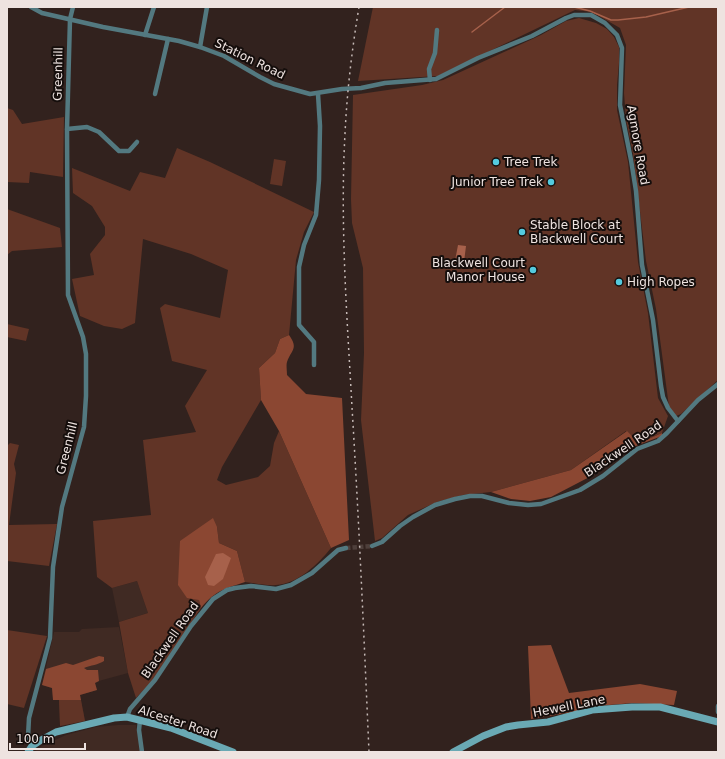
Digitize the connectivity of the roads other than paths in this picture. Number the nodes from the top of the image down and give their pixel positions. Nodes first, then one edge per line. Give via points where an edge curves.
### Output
1 (31, 7) edge
2 (73, 7) edge
3 (154, 7) edge
4 (207, 7) edge
5 (70, 19) junction
6 (437, 30) dead end
7 (145, 34) junction
8 (168, 39) junction
9 (200, 47) junction
10 (430, 80) junction
11 (351, 89) joint
12 (155, 94) dead end
13 (318, 94) junction
14 (67, 129) junction
15 (137, 142) dead end
16 (314, 365) dead end
17 (718, 384) edge
18 (678, 421) junction
19 (372, 546) tunnel mouth
20 (346, 548) tunnel mouth
21 (718, 706) edge
22 (718, 712) edge
23 (127, 717) junction
24 (140, 720) junction
25 (718, 722) edge
26 (30, 749) edge
27 (142, 752) edge
28 (233, 752) edge
29 (453, 752) edge

1 - 5 street, Station Road via 42,13
2 - 5 street, Greenhill
3 - 7 street
4 - 9 street
5 - 7 street, Station Road
5 - 14 street, Greenhill
6 - 10 street via 435,53 429,69
7 - 8 street, Station Road
8 - 9 street, Station Road
8 - 12 street
9 - 13 street, Station Road via 224,56 274,84 302,93
10 - 11 street, Agmore Road
10 - 18 street, Agmore Road via 574,15 591,15 605,23 617,35 622,48 620,105 636,191 642,265 653,320 661,386 668,408
11 - 13 street, Station Road
13 - 16 street via 320,142 316,215 304,245 299,267 299,325 314,342
14 - 15 street via 88,127 99,132 119,151 129,151
14 - 26 street, Greenhill via 68,295 83,337 86,354 86,396 84,427 62,507 53,567 50,638 28,718
17 - 18 street, Blackwell Road
18 - 19 street, Blackwell Road via 658,441 637,449 603,476 580,490 541,504 528,505 482,496 455,499 435,505 416,515 382,542
20 - 23 street, Blackwell Road via 338,550 312,573 291,585 276,588 235,588 213,599 191,626 155,680 130,709
21 - 22 street
23 - 24 main road, Alcester Road
23 - 26 main road, Alcester Road via 56,732
24 - 27 street
24 - 28 main road, Alcester Road via 171,728
25 - 29 main road, Hewell Lane via 660,707 592,710 548,722 506,727

